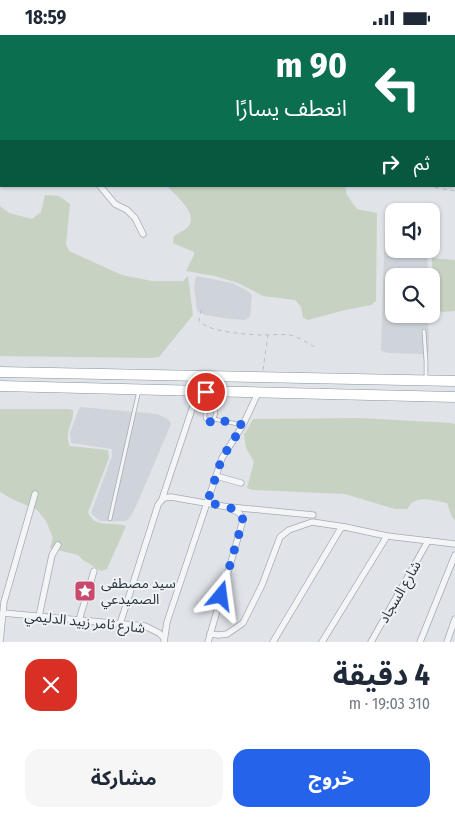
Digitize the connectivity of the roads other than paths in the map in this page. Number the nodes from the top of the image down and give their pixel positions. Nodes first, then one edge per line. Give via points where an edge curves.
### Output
1 (101, 187) edge
2 (143, 234) dead end
3 (424, 331) dead end
4 (0, 372) edge
5 (426, 381) junction
6 (455, 381) edge
7 (0, 386) edge
8 (139, 389) junction
9 (206, 392) junction
10 (258, 393) junction
11 (455, 397) edge
12 (214, 419) junction
13 (243, 425) junction
14 (216, 476) junction
15 (241, 483) dead end
16 (35, 495) dead end
17 (162, 499) junction
18 (207, 503) junction
19 (228, 507) junction
20 (313, 515) dead end
21 (110, 519) dead end
22 (345, 527) junction
23 (387, 536) junction
24 (428, 541) junction
25 (58, 545) dead end
26 (455, 545) edge
27 (455, 555) edge
28 (94, 571) dead end
29 (3, 613) junction
30 (38, 616) junction
31 (455, 619) edge
32 (79, 620) junction
33 (120, 624) junction
34 (210, 634) junction
35 (164, 640) edge
36 (0, 642) edge
37 (208, 642) edge
38 (273, 642) edge
39 (322, 642) edge
40 (371, 642) edge
41 (420, 642) edge
42 (447, 642) edge

1 - 2 street via 114,204 135,218
3 - 5 lane
4 - 5 highway
5 - 6 highway
7 - 8 highway
8 - 9 highway
8 - 21 lane
9 - 10 highway
9 - 12 lane via 216,415
9 - 12 lane via 205,417 211,422
9 - 17 street
10 - 11 highway
10 - 13 street
12 - 13 lane
13 - 14 street via 222,458
14 - 15 street
14 - 18 street
16 - 29 street
17 - 18 street via 171,497
17 - 33 street
18 - 19 street
18 - 35 street via 167,622
19 - 20 street
19 - 34 street via 239,513 243,520
22 - 23 street
22 - 34 street via 312,522 289,530 280,537 243,623 227,634
22 - 38 street via 341,528
23 - 24 street
23 - 39 street
24 - 26 street
24 - 40 street, شارع السجاد
25 - 30 street via 52,555
27 - 41 street
28 - 32 street
29 - 30 street, شارع ثامر زبيد الدليمي
29 - 36 street
30 - 32 street, شارع ثامر زبيد الدليمي
31 - 42 street
32 - 33 street, شارع ثامر زبيد الدليمي
33 - 35 street, شارع ثامر زبيد الدليمي via 145,626 159,633
34 - 37 street

